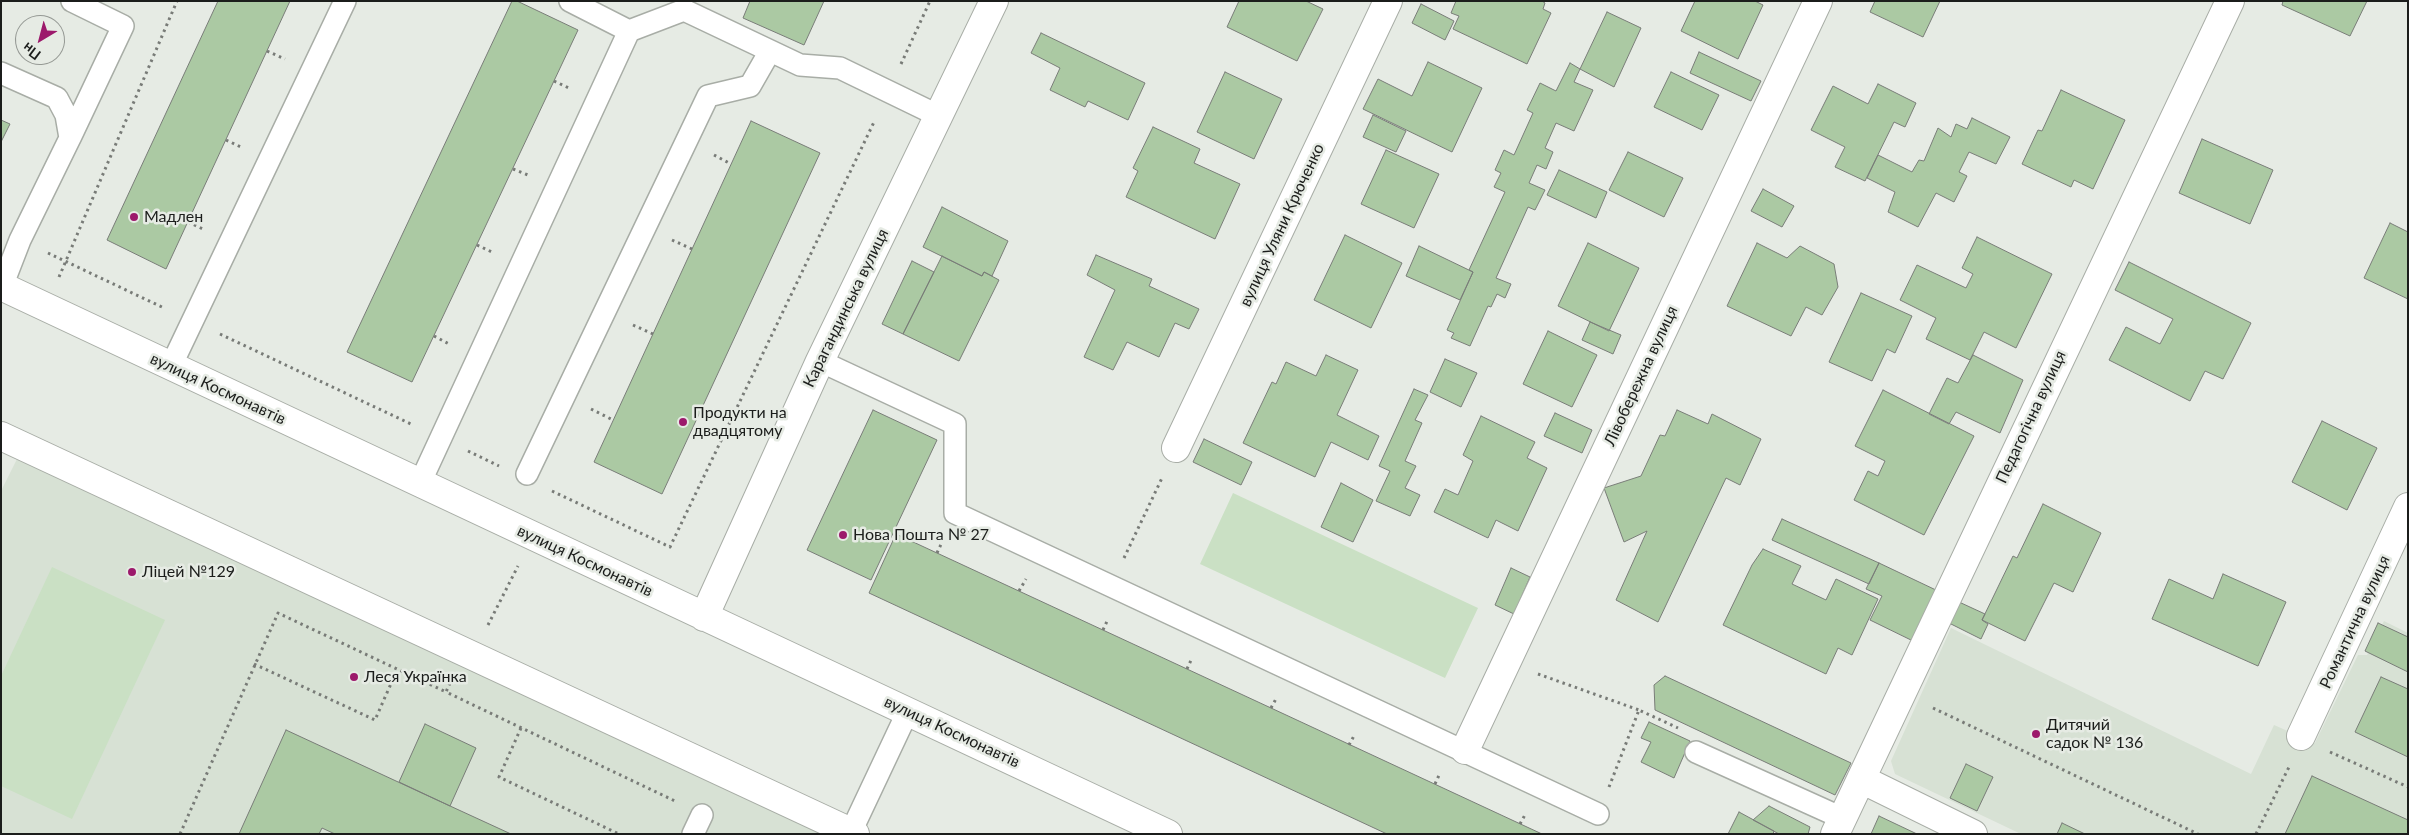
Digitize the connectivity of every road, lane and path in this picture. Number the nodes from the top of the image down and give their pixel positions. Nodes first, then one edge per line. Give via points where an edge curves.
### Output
1 (72, 1) edge
2 (177, 1) edge
3 (345, 1) edge
4 (570, 1) edge
5 (930, 1) edge
6 (994, 1) edge
7 (1388, 1) edge
8 (1818, 1) edge
9 (2230, 1) edge
10 (686, 6) edge
11 (629, 31) junction
12 (770, 51) junction
13 (1, 73) edge
14 (889, 91) junction
15 (939, 116) junction
16 (70, 138) junction
17 (20, 240) junction
18 (66, 261) junction
19 (2, 288) edge
20 (46, 308) junction
21 (192, 321) junction
22 (820, 361) junction
23 (170, 366) junction
24 (1, 436) edge
25 (440, 437) junction
26 (1176, 448) joint
27 (502, 467) dead end
28 (528, 474) dead end
29 (420, 483) junction
30 (546, 488) dead end
31 (2408, 507) edge
32 (533, 536) junction
33 (1111, 586) junction
34 (704, 617) junction
35 (473, 655) junction
36 (1506, 663) junction
37 (254, 664) junction
38 (397, 670) junction
39 (446, 692) junction
40 (1900, 694) junction
41 (1639, 710) junction
42 (908, 711) junction
43 (521, 728) junction
44 (2302, 736) dead end
45 (1465, 750) junction
46 (1696, 752) joint
47 (2329, 752) dead end
48 (2290, 765) dead end
49 (1862, 779) junction
50 (2408, 787) edge
51 (702, 814) joint
52 (1598, 814) joint
53 (1838, 826) edge
54 (852, 833) edge
55 (180, 834) edge
56 (619, 834) edge
57 (694, 834) edge
58 (1168, 834) edge
59 (1973, 834) edge
60 (2198, 834) edge
61 (2256, 834) edge

1 - 16 lane via 123,26
2 - 18 path
3 - 21 lane
4 - 11 lane
5 - 14 path
6 - 15 street, Карагандинська вулиця
7 - 26 street, вулиця Уляни Крюченко
8 - 36 street, Лівобережна вулиця
9 - 40 street, Педагогічна вулиця
10 - 11 lane
10 - 12 lane
11 - 25 lane
12 - 14 lane via 800,65 840,68
12 - 28 lane via 750,86 708,96
13 - 16 lane via 57,98 66,115
14 - 15 lane
14 - 30 path via 670,546
15 - 22 street, Карагандинська вулиця
16 - 17 lane
17 - 18 path
17 - 19 lane
18 - 20 path
18 - 21 path
19 - 20 street, вулиця Космонавтів
20 - 23 street, вулиця Космонавтів
21 - 23 lane
21 - 25 path
22 - 33 lane via 955,424 955,513
22 - 34 street, Карагандинська вулиця
23 - 29 street, вулиця Космонавтів
24 - 35 street
25 - 27 path
25 - 29 lane
26 - 33 path
29 - 32 street, вулиця Космонавтів
31 - 44 street, Романтична вулиця
32 - 34 street, вулиця Космонавтів
32 - 35 path
33 - 45 lane
34 - 42 street, вулиця Космонавтів
35 - 39 path via 459,663
35 - 54 street
36 - 41 path
36 - 45 street, Лівобережна вулиця
37 - 38 path via 374,720
37 - 38 path via 278,613
37 - 55 path
38 - 39 path
39 - 43 path
40 - 49 street, Педагогічна вулиця
40 - 60 path
41 - 46 path via 1692,735
41 - 52 path
42 - 54 lane
42 - 58 street, вулиця Космонавтів
43 - 51 path
43 - 56 path via 499,777
45 - 52 lane
46 - 53 lane
47 - 50 path
48 - 61 path
49 - 53 street, Педагогічна вулиця
49 - 59 street
51 - 57 lane

